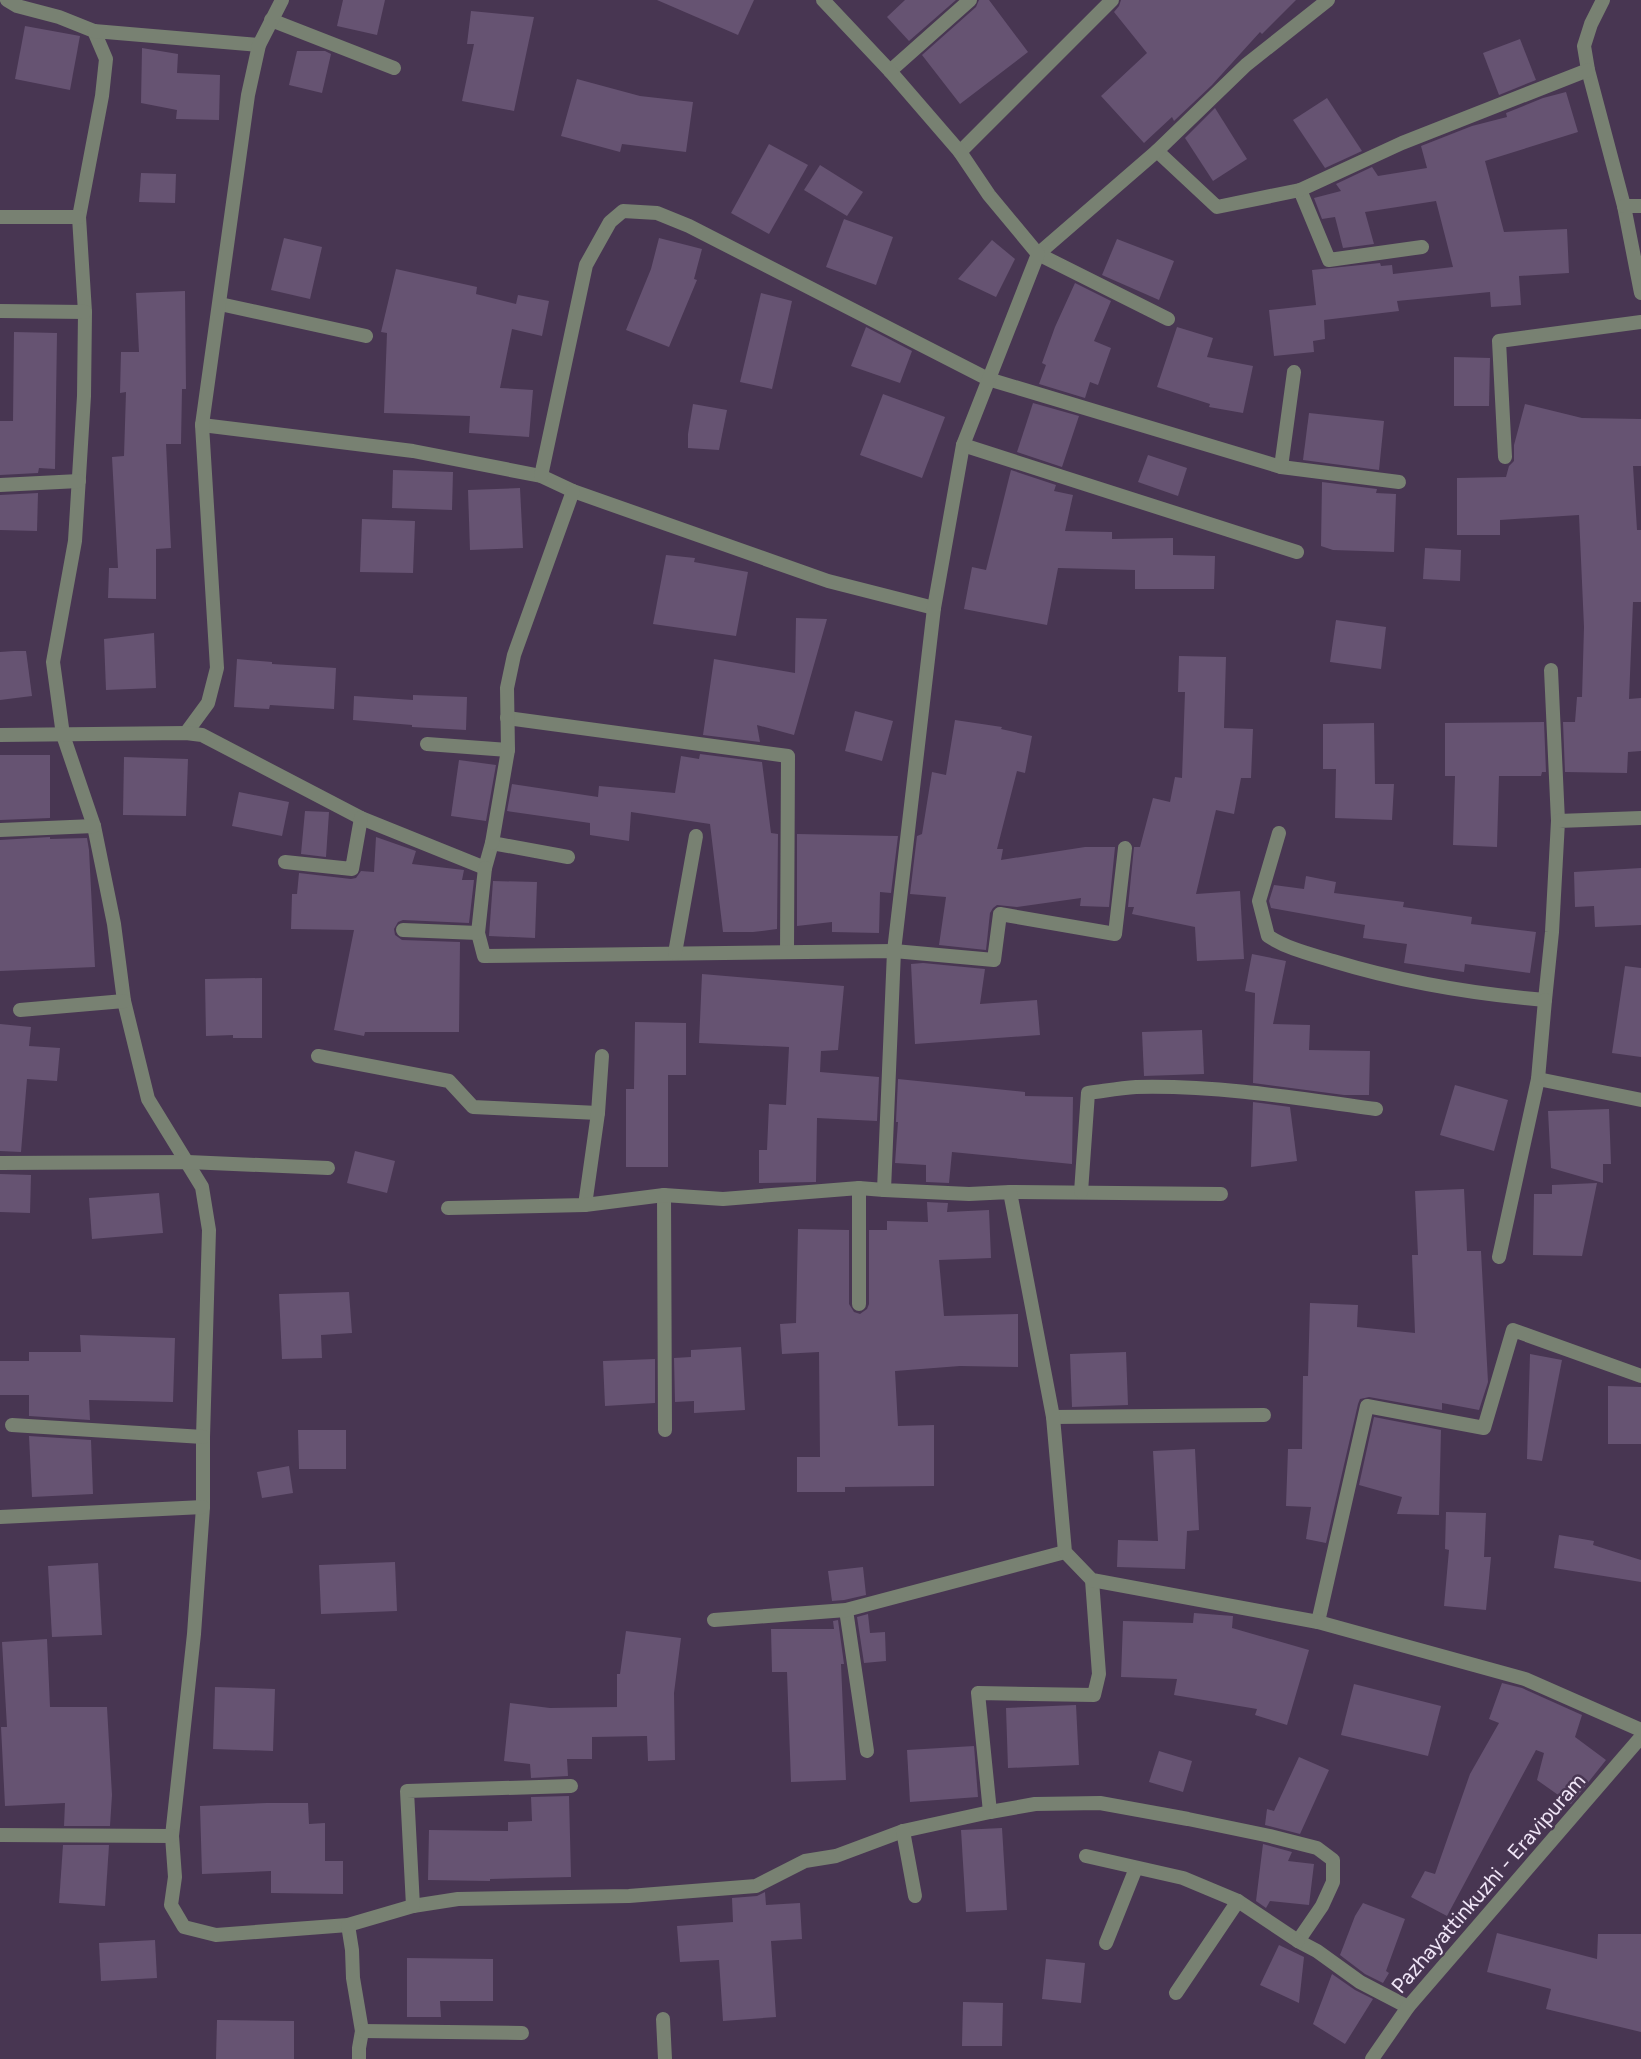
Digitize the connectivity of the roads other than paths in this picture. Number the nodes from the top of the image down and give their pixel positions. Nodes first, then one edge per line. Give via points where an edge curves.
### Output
1 (7, 0) edge
2 (282, 0) edge
3 (970, 0) edge
4 (1112, 0) edge
5 (1328, 0) edge
6 (1603, 0) edge
7 (827, 1) edge
8 (271, 20) junction
9 (94, 31) junction
10 (259, 46) junction
11 (394, 68) dead end
12 (1588, 69) junction
13 (890, 71) junction
14 (1157, 151) junction
15 (960, 152) junction
16 (1300, 190) junction
17 (1624, 206) junction
18 (1641, 206) edge
19 (0, 217) edge
20 (79, 218) junction
21 (1422, 247) dead end
22 (1038, 254) junction
23 (1641, 293) edge
24 (220, 304) junction
25 (0, 311) edge
26 (85, 312) junction
27 (1168, 319) dead end
28 (1641, 322) edge
29 (366, 336) dead end
30 (1294, 372) dead end
31 (988, 379) junction
32 (202, 425) junction
33 (964, 445) junction
34 (1506, 457) dead end
35 (1281, 467) junction
36 (541, 476) junction
37 (79, 481) junction
38 (1399, 482) dead end
39 (0, 485) edge
40 (573, 491) junction
41 (1297, 552) dead end
42 (934, 608) junction
43 (1551, 670) dead end
44 (507, 718) junction
45 (186, 733) junction
46 (0, 735) edge
47 (63, 735) junction
48 (428, 744) dead end
49 (508, 750) junction
50 (361, 818) junction
51 (1641, 818) edge
52 (1558, 821) junction
53 (93, 826) junction
54 (0, 830) edge
55 (1279, 833) dead end
56 (696, 836) dead end
57 (492, 843) junction
58 (1125, 848) dead end
59 (568, 858) dead end
60 (285, 862) dead end
61 (485, 868) junction
62 (403, 930) dead end
63 (478, 933) junction
64 (894, 951) junction
65 (787, 952) junction
66 (675, 953) junction
67 (1545, 1000) junction
68 (124, 1001) junction
69 (20, 1010) dead end
70 (318, 1056) dead end
71 (602, 1056) dead end
72 (1538, 1079) junction
73 (1641, 1100) edge
74 (1376, 1108) dead end
75 (598, 1113) junction
76 (188, 1162) junction
77 (0, 1163) edge
78 (328, 1168) dead end
79 (859, 1188) junction
80 (884, 1190) junction
81 (1010, 1192) junction
82 (1081, 1192) junction
83 (1221, 1194) dead end
84 (664, 1195) junction
85 (585, 1205) junction
86 (448, 1208) dead end
87 (1499, 1257) dead end
88 (859, 1304) dead end
89 (1641, 1376) edge
90 (1264, 1415) dead end
91 (1053, 1417) junction
92 (12, 1425) dead end
93 (665, 1430) dead end
94 (203, 1437) junction
95 (203, 1507) junction
96 (0, 1517) edge
97 (1065, 1552) junction
98 (1092, 1580) junction
99 (846, 1610) junction
100 (714, 1620) dead end
101 (1318, 1622) junction
102 (1641, 1730) edge
103 (1641, 1737) edge
104 (867, 1751) dead end
105 (571, 1786) dead end
106 (990, 1812) junction
107 (903, 1831) junction
108 (0, 1835) edge
109 (173, 1836) junction
110 (1086, 1856) dead end
111 (1136, 1868) junction
112 (915, 1896) dead end
113 (1238, 1901) junction
114 (413, 1906) junction
115 (348, 1926) junction
116 (1298, 1941) junction
117 (1106, 1943) dead end
118 (1176, 1993) dead end
119 (1408, 2007) junction
120 (663, 2019) dead end
121 (362, 2031) junction
122 (522, 2033) dead end
123 (359, 2059) edge
124 (665, 2059) edge
125 (1372, 2059) edge

1 - 9 street
2 - 8 street
3 - 13 street
4 - 15 street
5 - 14 street via 1246,65
6 - 12 street via 1584,47
7 - 13 street
8 - 10 street
8 - 11 street
9 - 10 street
9 - 20 street via 106,59
10 - 24 street via 248,95
12 - 16 street via 1402,143
12 - 17 street
13 - 15 street
14 - 16 street via 1217,207
14 - 22 street
15 - 22 street
16 - 21 street via 1329,260
17 - 18 street
17 - 23 street
19 - 20 street
20 - 26 street
22 - 27 street
22 - 31 street
24 - 29 street
24 - 32 street
25 - 26 street
26 - 37 street
28 - 34 street via 1499,341
30 - 35 street
31 - 33 street
31 - 35 street
31 - 36 street via 689,226 657,213 623,211 610,222 586,265
32 - 36 street via 413,451
32 - 45 street via 217,668 208,703
33 - 41 street
33 - 42 street
35 - 38 street
36 - 40 street
37 - 39 street
37 - 47 street via 75,541 53,662
40 - 42 street via 828,581
40 - 44 street via 514,655
42 - 64 street
43 - 52 street
44 - 49 street
44 - 65 street via 788,756
45 - 47 street
45 - 50 street via 202,735
46 - 47 street
47 - 53 street
48 - 49 street
49 - 57 street
50 - 60 street via 352,869
50 - 61 street
51 - 52 street
52 - 67 street
53 - 54 street
53 - 68 street via 114,924
55 - 67 street via 1259,901 1268,936 1283,946 1376,974
56 - 66 street
57 - 59 street
57 - 61 street
58 - 64 street via 1115,934 1000,914 994,960
61 - 63 street
62 - 63 street
63 - 66 street via 484,956
64 - 65 street
64 - 80 street
65 - 66 street
67 - 72 street
68 - 69 street
68 - 76 street via 148,1099
70 - 75 street via 449,1082 473,1107
71 - 75 street
72 - 73 street
72 - 87 street
74 - 82 street via 1187,1088 1133,1087 1088,1093
75 - 85 street
76 - 77 street
76 - 78 street
76 - 94 street via 202,1187 209,1230
79 - 80 street
79 - 84 street via 723,1199
79 - 88 street
80 - 81 street
81 - 82 street
81 - 91 street
82 - 83 street
84 - 85 street
84 - 93 street
85 - 86 street
89 - 101 street via 1513,1330 1484,1428 1367,1406
90 - 91 street
91 - 97 street
92 - 94 street
94 - 95 street
95 - 96 street
95 - 109 street
97 - 98 street
97 - 99 street
98 - 101 street
98 - 106 street via 1099,1674 1094,1695 978,1693
99 - 100 street
99 - 104 street
101 - 102 street via 1525,1679
103 - 119 street, Pazhayattinkuzhi - Eravipuram
105 - 114 street via 407,1791
106 - 107 street
106 - 116 street via 1035,1804 1100,1803 1317,1848 1333,1860 1333,1882
107 - 112 street
107 - 114 street via 836,1856 805,1861 756,1886 629,1896 458,1899
108 - 109 street
109 - 115 street via 171,1905 184,1927 216,1935
110 - 111 street
111 - 113 street via 1183,1878
111 - 117 street
113 - 116 street
113 - 118 street
114 - 115 street
115 - 121 street
116 - 119 street
119 - 125 street, Pazhayattinkuzhi - Eravipuram
120 - 124 street
121 - 122 street
121 - 123 street

